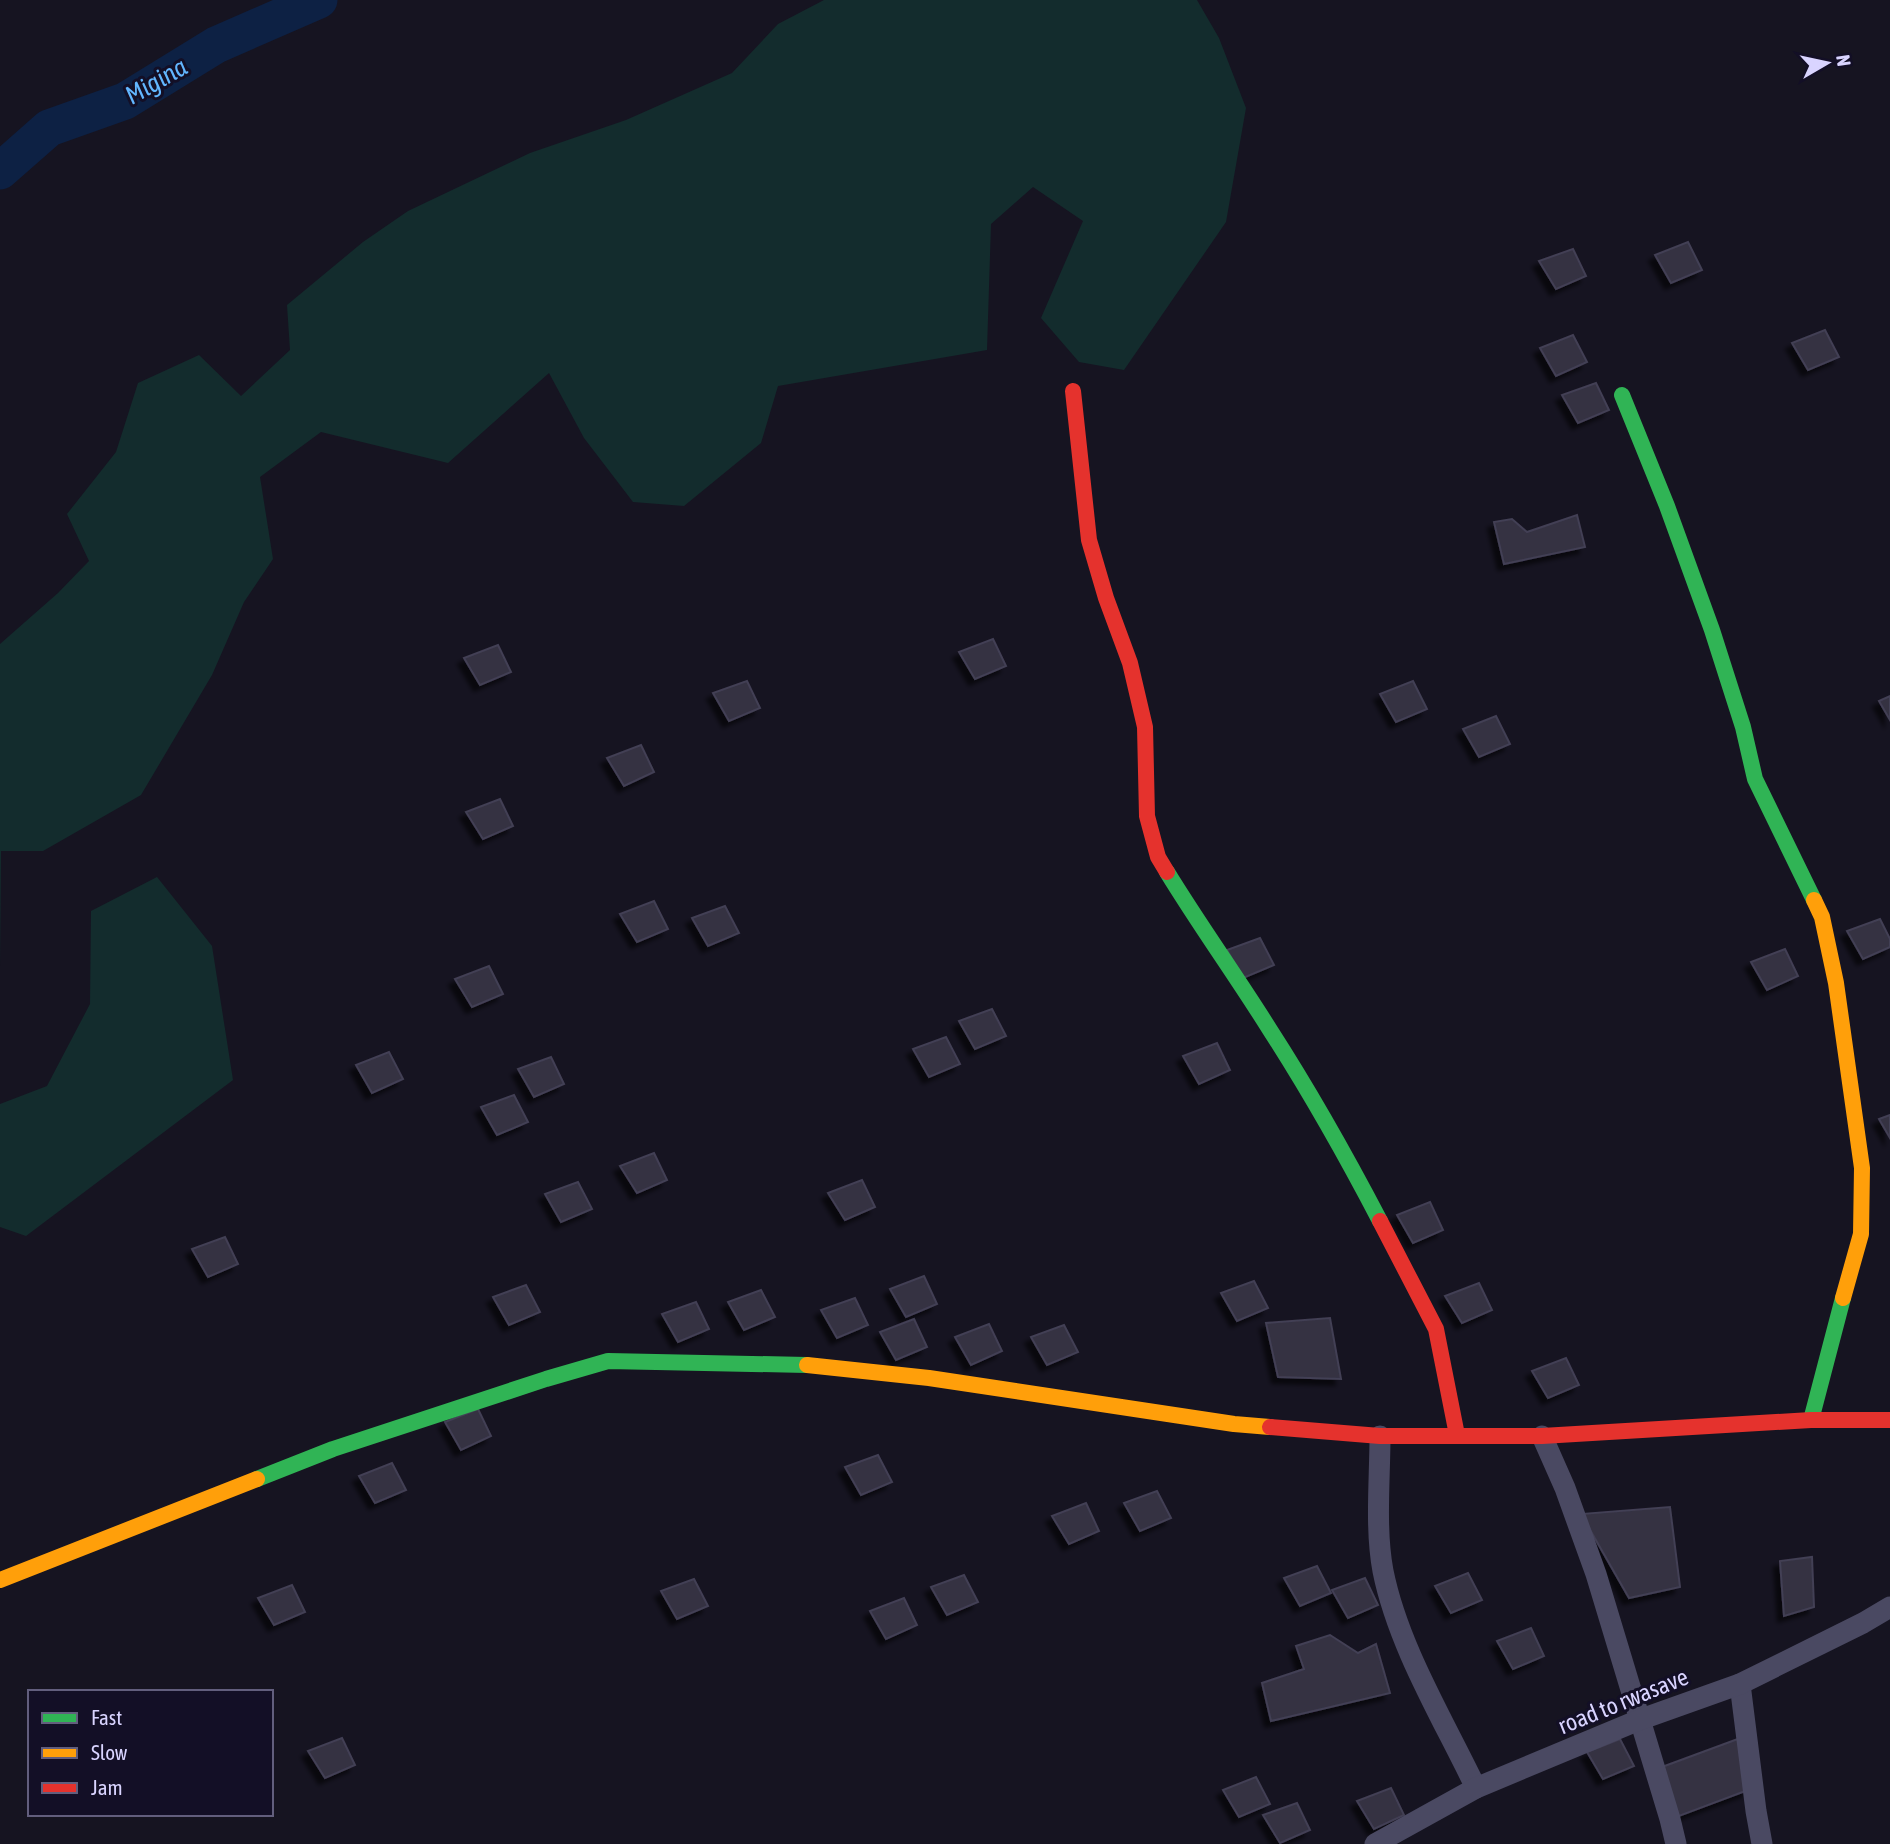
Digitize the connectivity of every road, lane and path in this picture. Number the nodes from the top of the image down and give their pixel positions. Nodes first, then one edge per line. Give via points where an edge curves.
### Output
1 (1073, 391) dead end
2 (1622, 396) dead end
3 (1811, 1420) junction
4 (1890, 1420) edge
5 (1457, 1435) junction
6 (1380, 1436) junction
7 (1542, 1436) junction
8 (0, 1580) edge
9 (1890, 1607) edge
10 (1740, 1684) junction
11 (1639, 1720) junction
12 (1476, 1788) junction
13 (1375, 1844) edge
14 (1676, 1844) edge
15 (1762, 1844) edge

1 - 5 street via 1089,540 1130,663 1145,727 1147,816 1158,857 1337,1139 1436,1329
2 - 3 street via 1712,630 1755,779 1822,917 1836,984 1862,1168 1861,1234
3 - 4 street
3 - 7 street
5 - 6 street
5 - 7 street
6 - 8 street via 1234,1424 811,1365 608,1361 333,1449
6 - 12 street via 1383,1569 1398,1628
7 - 11 street via 1597,1574
9 - 10 street, road to rwasave
10 - 11 street, road to rwasave
10 - 15 street
11 - 12 street, road to rwasave
11 - 14 street
12 - 13 street, road to rwasave

